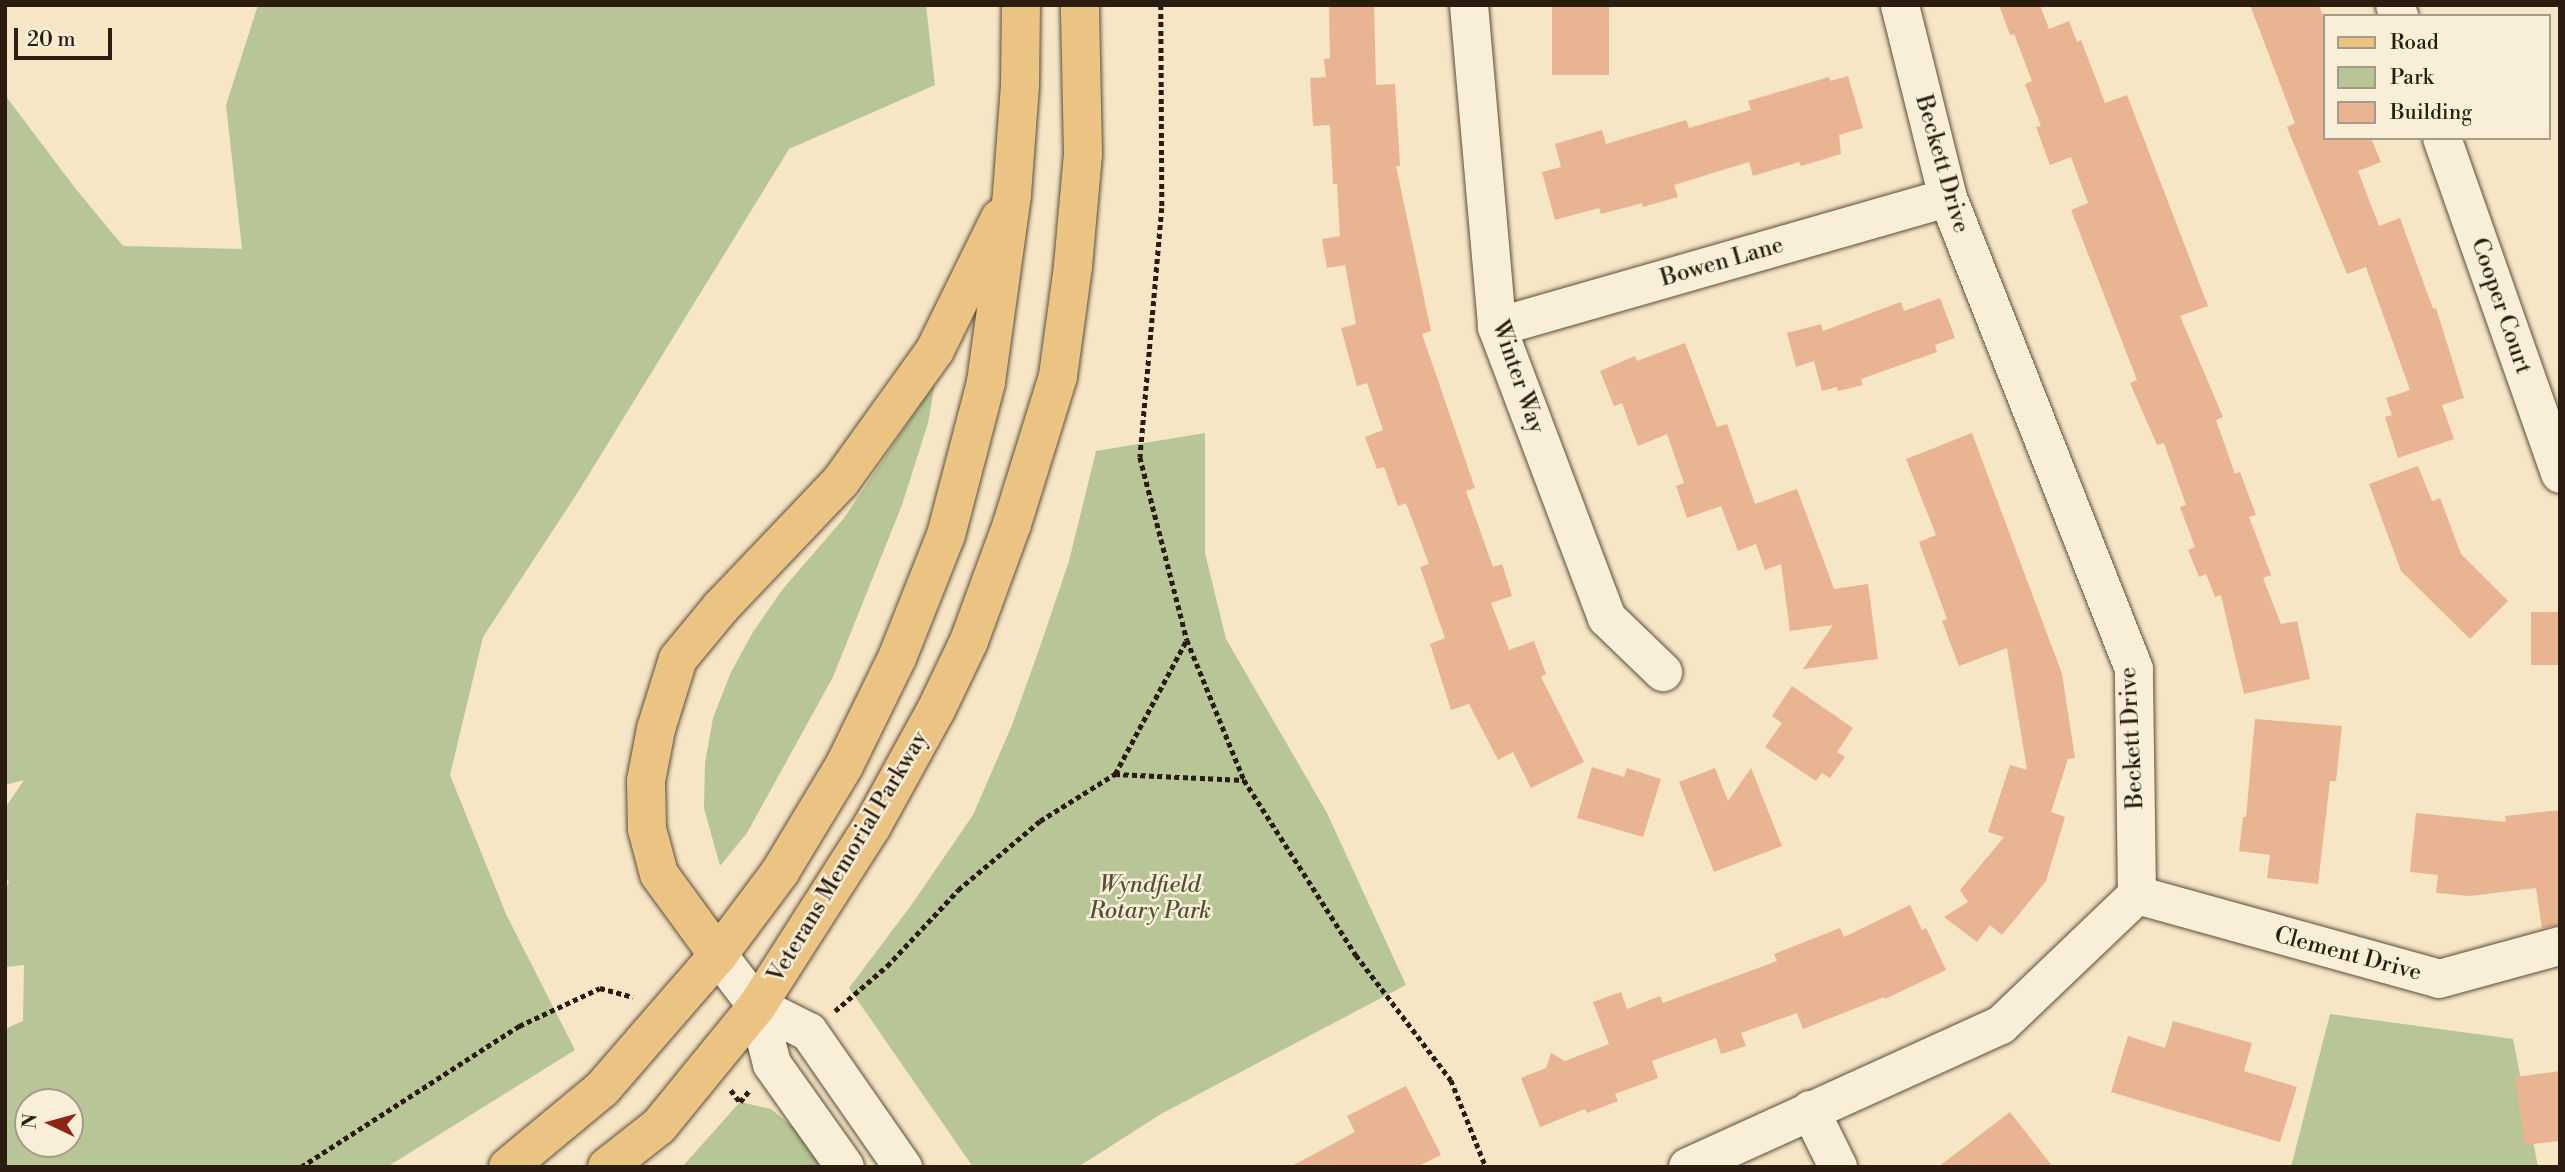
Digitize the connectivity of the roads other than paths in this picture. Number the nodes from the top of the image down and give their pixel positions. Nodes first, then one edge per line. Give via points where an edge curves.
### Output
1 (1021, 5) edge
2 (1080, 5) edge
3 (1468, 5) edge
4 (1900, 5) edge
5 (2443, 140) edge
6 (1012, 194) junction
7 (1948, 198) junction
8 (1497, 327) junction
9 (2560, 474) edge
10 (1662, 672) dead end
11 (2137, 895) junction
12 (2560, 946) edge
13 (718, 955) junction
14 (757, 1006) junction
15 (1811, 1110) junction
16 (508, 1167) edge
17 (607, 1167) edge
18 (845, 1167) edge
19 (903, 1167) edge
20 (1688, 1167) edge
21 (1838, 1167) edge

1 - 6 main road
2 - 14 main road, Veterans Memorial Parkway via 1083,155 1073,266 1058,376 1012,524 969,641 936,710 871,828
3 - 8 street, Winter Way
4 - 7 street, Beckett Drive
5 - 9 street, Cooper Court
6 - 13 main road via 986,382 946,535 897,658 844,766 780,872
6 - 13 main road via 935,350 841,481 678,659 646,780 647,829 659,874
7 - 8 street, Bowen Lane
7 - 11 street, Beckett Drive via 2134,669
8 - 10 street, Winter Way via 1607,618
11 - 12 street, Clement Drive via 2439,979
11 - 15 street via 2001,1025
13 - 14 street
13 - 16 main road via 602,1089
14 - 17 main road, Veterans Memorial Parkway via 659,1126
14 - 18 street via 772,1064
14 - 19 street via 809,1032
15 - 20 street
15 - 21 street

